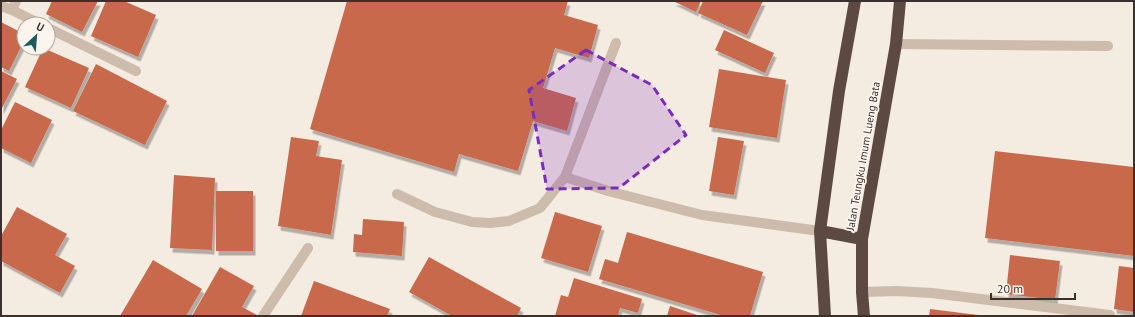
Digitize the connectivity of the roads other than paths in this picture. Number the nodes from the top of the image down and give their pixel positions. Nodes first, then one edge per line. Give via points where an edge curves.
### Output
1 (855, 1) edge
2 (900, 1) edge
3 (14, 5) edge
4 (1, 6) edge
5 (29, 16) edge
6 (56, 32) edge
7 (616, 43) dead end
8 (896, 44) junction
9 (1108, 46) dead end
10 (136, 71) dead end
11 (565, 177) junction
12 (397, 194) dead end
13 (820, 231) junction
14 (862, 239) junction
15 (308, 248) dead end
16 (862, 292) junction
17 (1110, 315) dead end
18 (263, 316) edge
19 (825, 316) edge
20 (864, 316) edge

1 - 13 highway via 839,91
2 - 8 highway, Jalan Teungku Imum Lueng Bata
3 - 4 street
3 - 5 street
6 - 10 street
7 - 11 street
8 - 9 street
8 - 14 highway, Jalan Teungku Imum Lueng Bata
11 - 12 street via 540,208 509,221 490,223 472,222 435,212
11 - 13 street via 702,215
13 - 14 highway
13 - 19 highway
14 - 16 highway, Jalan Teungku Imum Lueng Bata
15 - 18 street
16 - 17 street via 932,293
16 - 20 highway, Jalan Teungku Imum Lueng Bata

